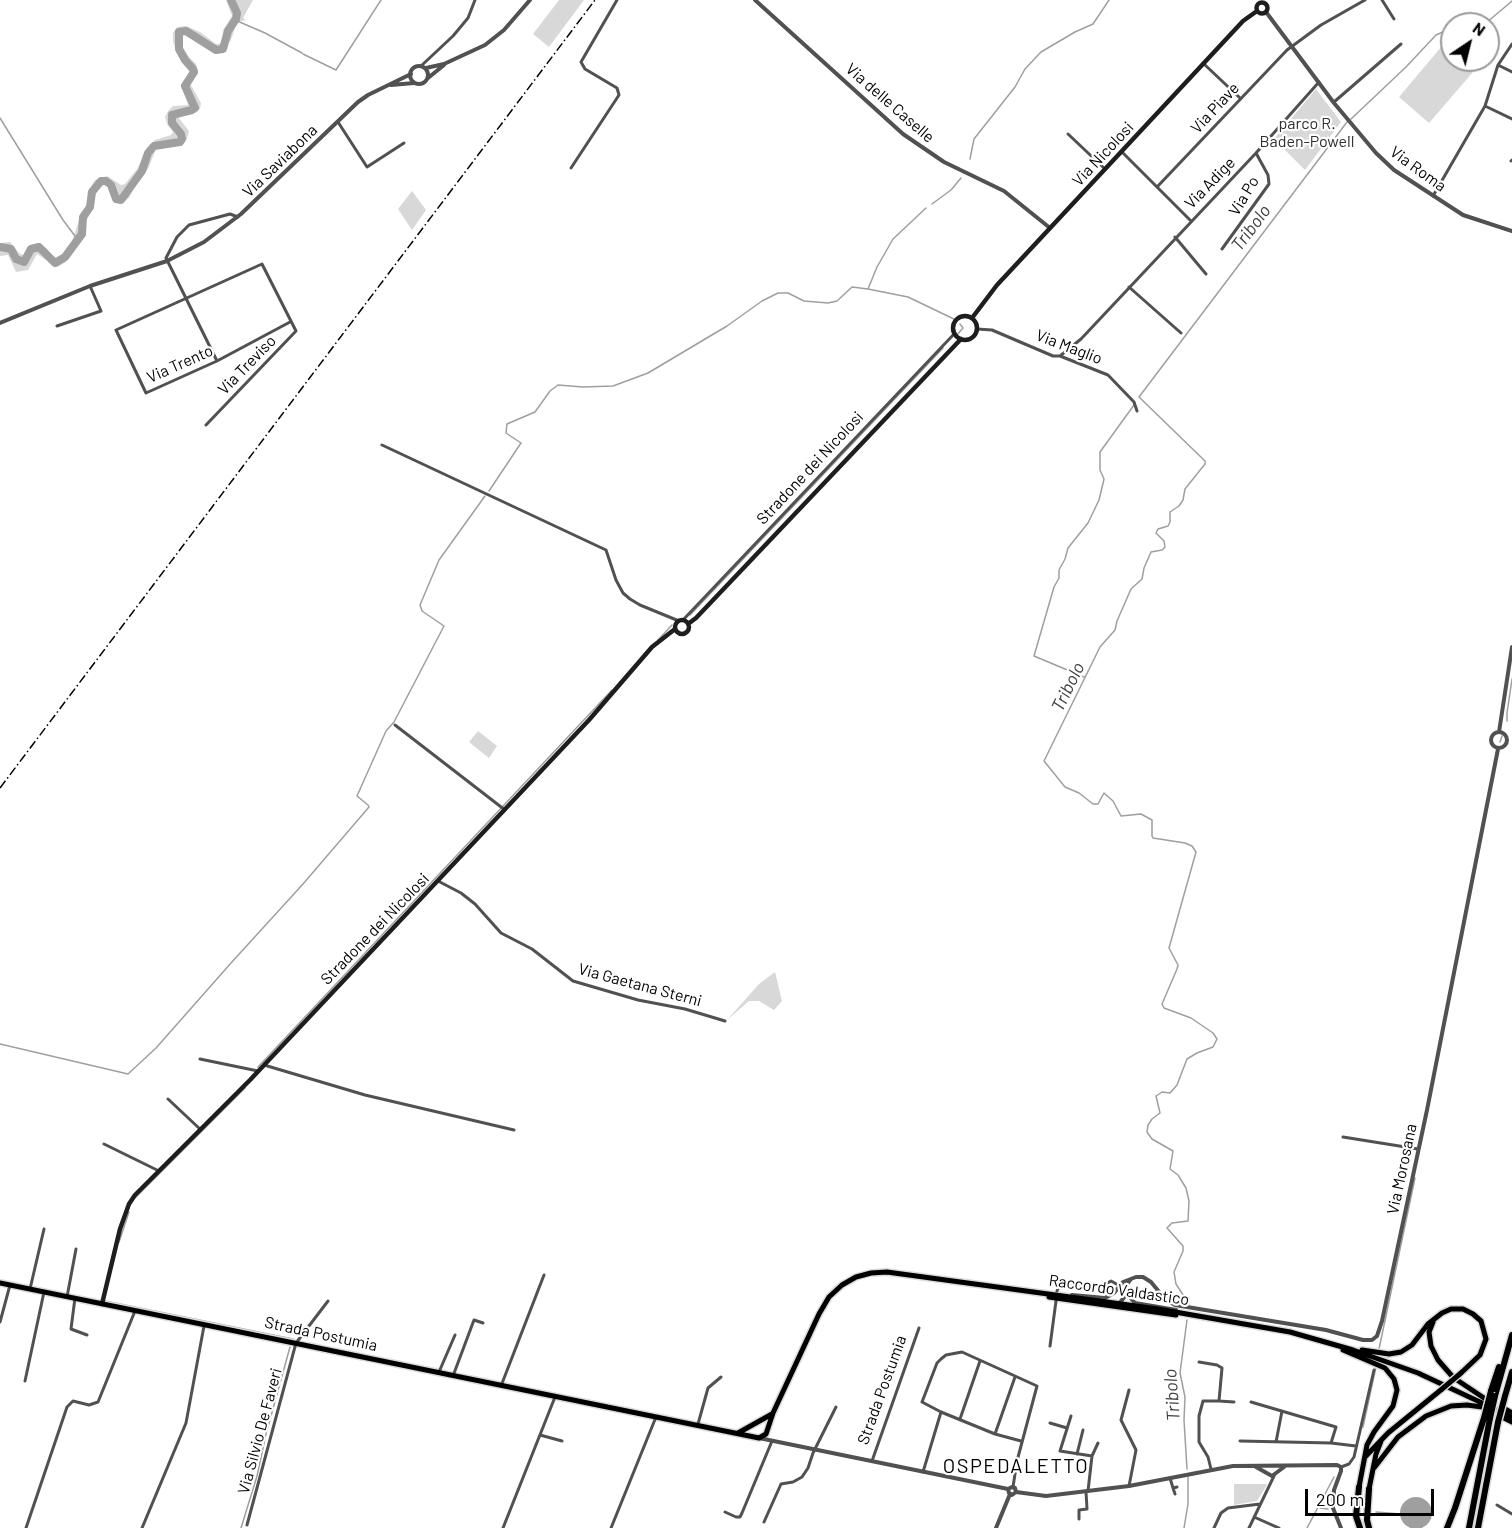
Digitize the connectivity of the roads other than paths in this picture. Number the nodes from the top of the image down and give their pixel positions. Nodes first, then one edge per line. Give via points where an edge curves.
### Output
1 (475, 0) edge
2 (530, 0) edge
3 (617, 0) edge
4 (755, 0) edge
5 (1365, 0) edge
6 (1382, 0) edge
7 (1263, 1) edge
8 (1257, 11) junction
9 (1266, 12) junction
10 (1394, 19) dead end
11 (1401, 44) dead end
12 (1512, 44) edge
13 (1291, 46) junction
14 (1500, 62) edge
15 (444, 64) junction
16 (1203, 64) junction
17 (423, 67) junction
18 (1496, 72) edge
19 (411, 74) junction
20 (428, 78) junction
21 (1319, 81) junction
22 (415, 82) junction
23 (388, 86) junction
24 (1240, 98) junction
25 (1334, 103) junction
26 (1485, 106) junction
27 (1512, 119) edge
28 (338, 122) junction
29 (1068, 134) dead end
30 (404, 143) dead end
31 (1121, 152) junction
32 (1256, 153) junction
33 (572, 168) dead end
34 (1105, 169) junction
35 (1157, 187) junction
36 (1432, 196) junction
37 (238, 217) junction
38 (1191, 221) junction
39 (1050, 228) junction
40 (1512, 231) edge
41 (1175, 237) junction
42 (1222, 249) dead end
43 (167, 261) junction
44 (1206, 274) dead end
45 (90, 286) junction
46 (1129, 287) junction
47 (186, 300) junction
48 (972, 318) junction
49 (290, 322) junction
50 (0, 323) edge
51 (57, 326) dead end
52 (977, 329) junction
53 (955, 333) junction
54 (1181, 333) dead end
55 (961, 339) junction
56 (1060, 356) junction
57 (217, 361) junction
58 (1137, 411) dead end
59 (206, 425) dead end
60 (382, 445) dead end
61 (681, 620) junction
62 (688, 624) junction
63 (675, 629) junction
64 (1512, 647) edge
65 (395, 725) dead end
66 (1499, 732) junction
67 (1498, 748) junction
68 (505, 810) junction
69 (438, 881) junction
70 (725, 1021) dead end
71 (200, 1059) dead end
72 (264, 1065) junction
73 (258, 1071) junction
74 (168, 1099) dead end
75 (201, 1130) junction
76 (514, 1130) dead end
77 (1343, 1137) dead end
78 (104, 1144) dead end
79 (1418, 1149) junction
80 (160, 1171) junction
81 (44, 1229) dead end
82 (76, 1249) dead end
83 (544, 1275) dead end
84 (1131, 1279) junction
85 (0, 1283) edge
86 (1120, 1285) junction
87 (10, 1286) junction
88 (30, 1290) junction
89 (1116, 1291) junction
90 (44, 1292) junction
91 (1057, 1292) dead end
92 (1126, 1293) junction
93 (67, 1297) junction
94 (75, 1298) junction
95 (1061, 1298) junction
96 (328, 1301) dead end
97 (1120, 1303) junction
98 (102, 1304) junction
99 (135, 1311) junction
100 (1189, 1313) junction
101 (1166, 1314) junction
102 (1435, 1318) junction
103 (1220, 1319) junction
104 (0, 1322) edge
105 (483, 1323) dead end
106 (204, 1324) junction
107 (919, 1328) dead end
108 (87, 1335) dead end
109 (454, 1335) dead end
110 (1512, 1335) edge
111 (1314, 1338) junction
112 (296, 1343) junction
113 (1334, 1344) junction
114 (1050, 1346) dead end
115 (980, 1361) junction
116 (1199, 1362) dead end
117 (1374, 1370) dead end
118 (1512, 1372) edge
119 (439, 1373) junction
120 (453, 1376) junction
121 (721, 1377) dead end
122 (1015, 1377) junction
123 (25, 1381) dead end
124 (501, 1386) junction
125 (1129, 1390) dead end
126 (555, 1396) junction
127 (1484, 1398) dead end
128 (1219, 1401) junction
129 (1234, 1402) dead end
130 (1251, 1402) dead end
131 (836, 1407) dead end
132 (1482, 1407) dead end
133 (1505, 1409) dead end
134 (1282, 1411) junction
135 (941, 1412) junction
136 (773, 1413) junction
137 (1512, 1415) edge
138 (1071, 1416) dead end
139 (656, 1417) junction
140 (1487, 1418) junction
141 (960, 1419) junction
142 (1501, 1420) junction
143 (760, 1422) junction
144 (1512, 1422) edge
145 (1050, 1423) dead end
146 (753, 1425) junction
147 (697, 1426) junction
148 (1067, 1428) junction
149 (767, 1430) junction
150 (1083, 1430) dead end
151 (737, 1433) junction
152 (995, 1434) junction
153 (540, 1435) junction
154 (757, 1437) junction
155 (1383, 1439) junction
156 (562, 1441) dead end
157 (773, 1441) junction
158 (1240, 1441) dead end
159 (1021, 1442) junction
160 (1276, 1442) junction
161 (1098, 1443) dead end
162 (1331, 1443) junction
163 (1356, 1446) junction
164 (814, 1450) junction
165 (1077, 1454) junction
166 (1092, 1456) junction
167 (1363, 1459) junction
168 (872, 1461) junction
169 (1287, 1465) junction
170 (1254, 1466) junction
171 (1271, 1466) junction
172 (1341, 1467) junction
173 (1374, 1468) junction
174 (1211, 1469) junction
175 (923, 1472) junction
176 (1267, 1474) junction
177 (1275, 1474) junction
178 (1170, 1478) junction
179 (1269, 1484) junction
180 (1129, 1486) junction
181 (1359, 1487) joint
182 (1369, 1489) joint
183 (1012, 1490) junction
184 (1087, 1491) junction
185 (1175, 1494) dead end
186 (1260, 1504) junction
187 (1497, 1505) dead end
188 (725, 1512) dead end
189 (1512, 1514) edge
190 (1254, 1517) junction
191 (1079, 1519) dead end
192 (764, 1522) dead end
193 (247, 1525) dead end
194 (26, 1528) edge
195 (142, 1528) edge
196 (503, 1528) edge
197 (611, 1528) edge
198 (996, 1528) edge
199 (1214, 1528) edge
200 (1249, 1528) edge
201 (1279, 1528) edge
202 (1341, 1528) edge
203 (1360, 1528) edge
204 (1371, 1528) edge
205 (1447, 1528) edge
206 (1469, 1528) edge
207 (1478, 1528) edge

1 - 17 street via 468,18
2 - 15 street via 492,40
3 - 33 street via 581,62 585,69 617,88 619,95
4 - 39 street, Via delle Caselle via 903,134 938,159 1004,191
5 - 13 street, Via Piave
6 - 10 street
7 - 8 main road via 1257,5
7 - 9 main road via 1268,7
8 - 9 main road
8 - 16 main road, Via Nicolosi
9 - 13 street, Via Roma
11 - 25 street
12 - 14 street
13 - 21 street, Via Roma
13 - 24 street, Via Piave
15 - 17 street
15 - 20 street
16 - 24 street
16 - 31 main road, Via Nicolosi
17 - 19 street via 413,68
17 - 20 street
18 - 26 street
19 - 22 street
19 - 23 street, Via Saviabona
20 - 22 street
21 - 25 street, Via Roma
21 - 32 street, Via Adige
22 - 23 street
23 - 28 street, Via Saviabona via 368,95
24 - 35 street, Via Piave
25 - 36 street, Via Roma via 1376,153
26 - 27 street
26 - 36 street
28 - 30 street, Via Saviabona via 367,167
28 - 37 street, Via Saviabona
29 - 34 street
31 - 34 main road, Via Nicolosi
31 - 35 street
32 - 38 street, Via Adige
32 - 42 street, Via Po via 1269,184
34 - 39 main road, Via Nicolosi
35 - 38 street
36 - 40 street, Via Roma via 1463,215
37 - 43 street, Via Saviabona via 204,242
37 - 43 street, Via Saviabona via 230,214 184,228 169,250
38 - 41 street, Via Adige
39 - 48 main road, Via Nicolosi
41 - 44 street
41 - 46 street, Via Adige
43 - 45 street, Via Saviabona
43 - 47 street
45 - 50 street, Via Saviabona
45 - 51 street via 101,311
46 - 54 street
46 - 56 street, Via Adige
47 - 49 street, Via Treviso via 262,264
47 - 57 street
47 - 57 street, Via Trento via 116,330 146,393
48 - 52 main road
48 - 53 main road, Stradone dei Nicolosi via 958,318
49 - 57 street, Via Trento
49 - 59 street, Via Treviso via 296,331
52 - 55 main road, Stradone dei Nicolosi via 972,338
52 - 56 street, Via Maglio via 992,330
53 - 55 main road
53 - 61 street, Stradone dei Nicolosi
55 - 62 main road, Stradone dei Nicolosi
56 - 58 street, Via Maglio via 1108,375 1134,402
60 - 61 street via 606,550 616,580 630,599
61 - 62 main road
61 - 63 main road, Stradone dei Nicolosi
62 - 63 main road, Stradone dei Nicolosi via 684,634
63 - 68 main road, Stradone dei Nicolosi via 652,647
64 - 66 street, Via Morosana
65 - 68 street
66 - 67 street, Via Morosana via 1491,741
66 - 67 street, Via Morosana via 1508,742
67 - 79 street, Via Morosana
68 - 69 main road, Stradone dei Nicolosi
69 - 70 street, Via Gaetana Sterni via 475,904 501,933 532,949 573,981
69 - 72 main road, Stradone dei Nicolosi
71 - 73 street
72 - 73 main road, Stradone dei Nicolosi
72 - 76 street via 365,1095
73 - 75 main road, Stradone dei Nicolosi
74 - 75 street
75 - 80 main road, Stradone dei Nicolosi
77 - 79 street
78 - 80 street
79 - 84 street, Via Morosana via 1381,1327 1374,1339 1175,1305 1148,1279
80 - 98 main road, Stradone dei Nicolosi via 129,1204
81 - 88 street
82 - 93 street
83 - 124 street
84 - 86 street
84 - 92 street
85 - 87 main road, Strada Postumia
86 - 89 street
86 - 91 street via 1110,1282 1098,1289 1064,1284
86 - 92 street
87 - 88 main road, Strada Postumia
87 - 104 street
88 - 90 main road, Strada Postumia
89 - 95 street via 1104,1298
89 - 97 street
90 - 93 main road, Strada Postumia
90 - 123 street
92 - 97 street
92 - 100 street via 1135,1303
93 - 94 main road, Strada Postumia
94 - 98 main road, Strada Postumia
94 - 108 street via 71,1329
95 - 97 main road, Raccordo Valdastico
95 - 101 main road, Raccordo Valdastico
95 - 114 street
95 - 136 main road, Raccordo Valdastico via 884,1272 851,1279 824,1304
96 - 112 street
97 - 100 main road, Raccordo Valdastico
97 - 101 street
98 - 99 main road, Strada Postumia
99 - 106 main road, Strada Postumia
99 - 194 street via 100,1398 94,1404 73,1401 67,1407
100 - 103 main road, Raccordo Valdastico
101 - 103 main road, Raccordo Valdastico
102 - 113 main road via 1412,1345 1394,1354
102 - 127 main road via 1429,1332 1438,1360 1454,1378
102 - 155 main road, bridge via 1448,1310 1462,1309 1473,1314 1482,1324 1484,1349
103 - 111 main road, Raccordo Valdastico
105 - 120 street via 474,1320
106 - 112 main road, Strada Postumia
106 - 195 street via 186,1423
107 - 168 street, Strada Postumia
109 - 119 street
110 - 140 highway, bridge
111 - 113 main road, Raccordo Valdastico
111 - 167 main road via 1382,1366 1396,1384 1395,1402 1370,1438
112 - 119 main road, Strada Postumia
112 - 193 street, Via Silvio De Faveri
113 - 137 main road via 1434,1380
115 - 122 street
115 - 135 street via 962,1352 946,1355 937,1364 922,1402
115 - 141 street
116 - 128 street via 1222,1368
117 - 163 street
118 - 142 highway, bridge
119 - 120 main road, Strada Postumia
120 - 124 main road, Strada Postumia
121 - 147 street via 708,1388
122 - 152 street
122 - 159 street via 1038,1388
124 - 126 main road, Strada Postumia
125 - 180 street via 1121,1420 1136,1450
126 - 139 main road, Strada Postumia
126 - 153 street
128 - 129 street
128 - 174 street via 1203,1401 1199,1416 1199,1442
130 - 134 street
131 - 164 street
132 - 173 main road via 1451,1406 1425,1416 1398,1437
133 - 137 main road
134 - 160 street
134 - 162 street via 1336,1427
135 - 141 street
135 - 175 street
136 - 143 main road
136 - 149 main road, Raccordo Valdastico
138 - 148 street
139 - 147 main road, Strada Postumia
139 - 197 street
140 - 205 highway
140 - 206 highway
141 - 152 street
142 - 144 main road
142 - 207 highway
143 - 146 main road
143 - 149 main road
145 - 148 street
146 - 151 main road
146 - 154 main road via 751,1431
147 - 151 main road, Strada Postumia
148 - 165 street via 1060,1451
149 - 154 main road via 765,1436
149 - 157 street
150 - 165 street
151 - 154 main road, Strada Postumia
152 - 159 street
153 - 156 street
153 - 196 street
154 - 157 street, Strada Postumia
155 - 167 main road
155 - 173 main road
157 - 164 street, Strada Postumia
157 - 188 street via 740,1517
158 - 160 street
159 - 183 street
160 - 162 street
161 - 166 street
162 - 163 street
163 - 172 street via 1352,1461
164 - 168 street, Strada Postumia
164 - 192 street via 802,1477 781,1484
165 - 166 street
166 - 184 street
167 - 181 main road
168 - 175 street, Strada Postumia
169 - 171 street, Strada Postumia
169 - 172 street, Strada Postumia
169 - 177 street
170 - 171 street, Strada Postumia
170 - 174 street, Strada Postumia
170 - 176 street
171 - 176 street
171 - 177 street
172 - 202 street via 1333,1508
173 - 182 main road
174 - 178 street, Strada Postumia
175 - 183 street, Strada Postumia
176 - 177 street
176 - 179 street
177 - 179 street
178 - 180 street, Strada Postumia
178 - 185 street
179 - 186 street
180 - 184 street, Strada Postumia
181 - 203 highway via 1356,1516
182 - 204 highway via 1367,1520
183 - 184 street, Strada Postumia via 1046,1496
183 - 198 street
184 - 191 street via 1087,1509 1079,1510
186 - 190 street
186 - 199 street via 1228,1508
187 - 189 street
190 - 200 street
190 - 201 street

